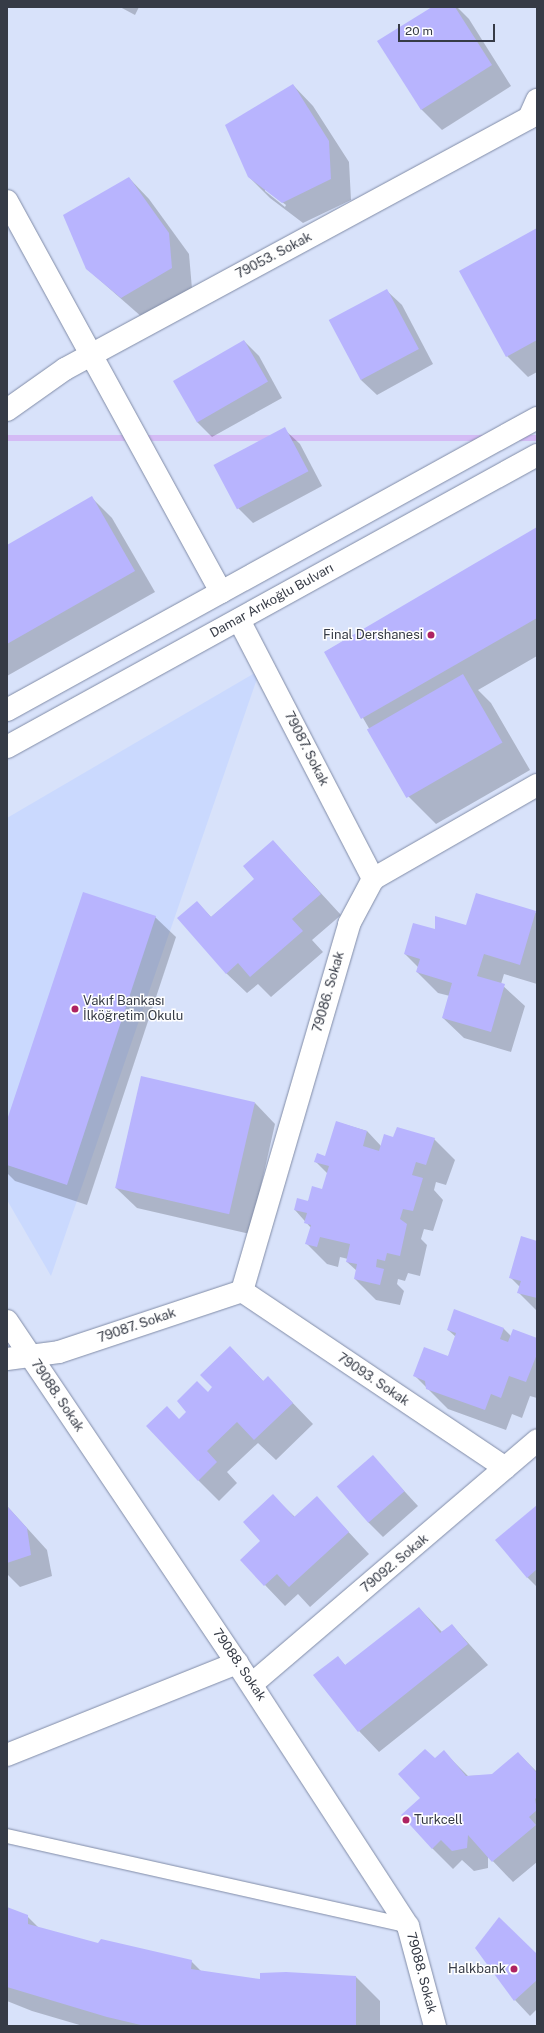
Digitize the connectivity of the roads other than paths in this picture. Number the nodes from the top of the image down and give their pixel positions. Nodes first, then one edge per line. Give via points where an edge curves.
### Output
1 (537, 100) edge
2 (7, 201) edge
3 (89, 355) junction
4 (7, 410) edge
5 (537, 418) edge
6 (537, 454) edge
7 (221, 592) junction
8 (239, 620) junction
9 (7, 710) edge
10 (7, 747) edge
11 (537, 785) edge
12 (373, 879) junction
13 (242, 1291) junction
14 (7, 1321) edge
15 (31, 1356) junction
16 (7, 1359) edge
17 (537, 1441) edge
18 (505, 1468) junction
19 (237, 1663) junction
20 (252, 1684) junction
21 (7, 1755) edge
22 (7, 1836) edge
23 (408, 1926) junction
24 (434, 2026) edge

1 - 3 street, 79053. Sokak via 529,118
2 - 3 street
3 - 4 street, 79053. Sokak via 64,369
3 - 7 street
5 - 7 street
6 - 8 street, Damar Arıkoğlu Bulvarı
7 - 9 street
8 - 10 street, Damar Arıkoğlu Bulvarı
8 - 12 street, 79087. Sokak
11 - 12 street
12 - 13 street, 79086. Sokak via 349,924
13 - 15 street, 79087. Sokak via 59,1352
13 - 18 street, 79093. Sokak
14 - 15 street, 79088. Sokak
15 - 16 street, 79087. Sokak
15 - 19 street, 79088. Sokak
17 - 18 street, 79092. Sokak
18 - 20 street, 79092. Sokak
19 - 20 street, 79088. Sokak
19 - 21 street
20 - 23 street, 79088. Sokak
22 - 23 lane
23 - 24 street, 79088. Sokak

